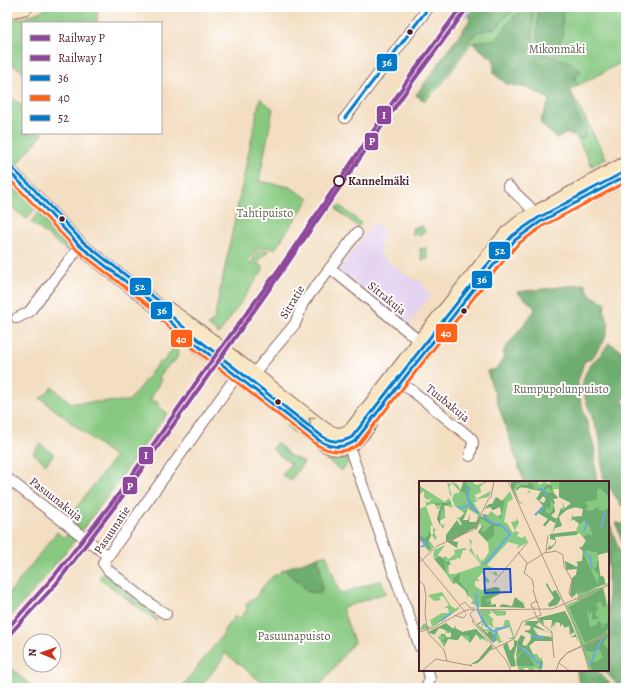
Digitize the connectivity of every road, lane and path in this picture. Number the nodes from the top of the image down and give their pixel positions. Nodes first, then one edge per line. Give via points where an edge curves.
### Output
1 (25, 7) edge
2 (429, 7) edge
3 (7, 11) edge
4 (345, 118) dead end
5 (626, 164) edge
6 (7, 170) edge
7 (626, 176) edge
8 (508, 186) dead end
9 (538, 218) junction
10 (357, 233) dead end
11 (80, 246) junction
12 (330, 268) junction
13 (17, 318) dead end
14 (424, 345) junction
15 (245, 375) junction
16 (396, 382) junction
17 (347, 440) junction
18 (470, 456) dead end
19 (7, 478) edge
20 (108, 556) junction
21 (166, 614) dead end
22 (419, 644) edge
23 (428, 671) edge
24 (426, 688) edge

1 - 3 street
2 - 4 street
5 - 9 street
6 - 11 street
7 - 9 street
8 - 9 street
9 - 14 street via 523,221 507,234
10 - 12 street, Sitratie
11 - 13 street via 29,312
11 - 15 street via 161,309 164,316 187,337
12 - 14 street, Sitrakuja
12 - 15 street, Sitratie via 303,303 295,324
14 - 16 street
15 - 17 street via 324,430
15 - 20 street, Pasuunatie
16 - 17 street via 352,430
16 - 18 street, Tuubakuja via 410,389 472,439
17 - 22 street
19 - 20 street, Pasuunakuja
20 - 21 street, Pasuunatie via 103,563 108,570
23 - 24 street via 430,679

